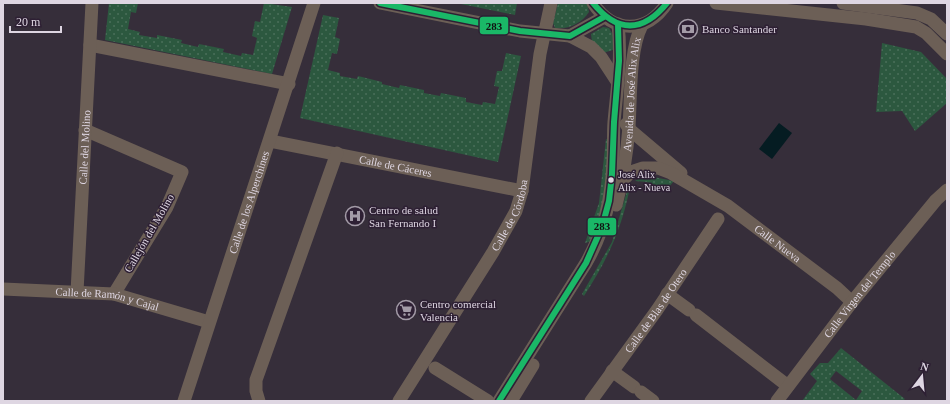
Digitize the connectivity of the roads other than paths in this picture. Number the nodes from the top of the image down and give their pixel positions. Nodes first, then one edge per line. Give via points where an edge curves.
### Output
1 (92, 3) edge
2 (314, 3) edge
3 (380, 3) edge
4 (551, 3) edge
5 (593, 3) edge
6 (667, 3) edge
7 (716, 3) edge
8 (843, 3) edge
9 (604, 17) junction
10 (618, 24) junction
11 (642, 24) junction
12 (544, 34) junction
13 (947, 34) edge
14 (570, 36) junction
15 (90, 45) junction
16 (947, 54) edge
17 (289, 84) junction
18 (617, 89) junction
19 (629, 129) junction
20 (85, 130) junction
21 (270, 141) junction
22 (337, 153) junction
23 (623, 180) junction
24 (700, 188) junction
25 (947, 190) edge
26 (522, 191) junction
27 (718, 220) dead end
28 (3, 289) edge
29 (77, 292) junction
30 (114, 294) junction
31 (668, 294) junction
32 (852, 302) junction
33 (209, 322) junction
34 (435, 368) dead end
35 (612, 370) junction
36 (788, 386) junction
37 (184, 401) edge
38 (259, 401) edge
39 (399, 401) edge
40 (488, 401) edge
41 (499, 401) edge
42 (511, 401) edge
43 (591, 401) edge
44 (653, 401) edge
45 (777, 401) edge

1 - 15 street, Calle del Molino
2 - 17 street, Calle de los Alperchines
3 - 12 street
4 - 12 street, Calle de Córdoba
5 - 9 street
6 - 11 street via 655,18
7 - 16 street via 910,26 926,33
8 - 13 street via 917,13 931,19
9 - 10 street
9 - 14 street
10 - 11 street
10 - 18 street, Avenida de José Alix Alix via 621,52
11 - 19 street, Avenida de José Alix Alix via 634,54
12 - 14 street
12 - 26 street, Calle de Córdoba
14 - 18 street via 591,47 601,57
15 - 17 street
15 - 20 street, Calle del Molino
17 - 21 street, Calle de los Alperchines
18 - 19 street, Calle Nueva via 622,116
18 - 41 street, Avenida de José Alix Alix via 609,206 596,247
19 - 23 street, Avenida de José Alix Alix
19 - 24 street, Calle Nueva
20 - 29 street, Calle del Molino
20 - 30 street, Callejón del Molino via 182,172 167,207
21 - 22 street, Calle de Cáceres
21 - 33 street, Calle de los Alperchines
22 - 26 street, Calle de Cáceres
22 - 38 street via 256,380
23 - 24 street, Calle Nueva via 630,172 658,168
23 - 42 street, Avenida de José Alix Alix via 602,250 573,302
24 - 32 street, Calle Nueva via 784,247
25 - 32 street, Calle Virgen del Templo
26 - 39 street, Calle de Córdoba via 516,211 493,252
27 - 31 street, Calle de Blas de Otero
28 - 29 street, Calle de Ramón y Cajal
29 - 30 street, Calle de Ramón y Cajal
30 - 33 street, Calle de Ramón y Cajal
31 - 35 street, Calle de Blas de Otero
31 - 36 street
32 - 36 street, Calle Virgen del Templo
33 - 37 street, Calle de los Alperchines
34 - 40 street
35 - 43 street, Calle de Blas de Otero
35 - 44 street
36 - 45 street, Calle Virgen del Templo

